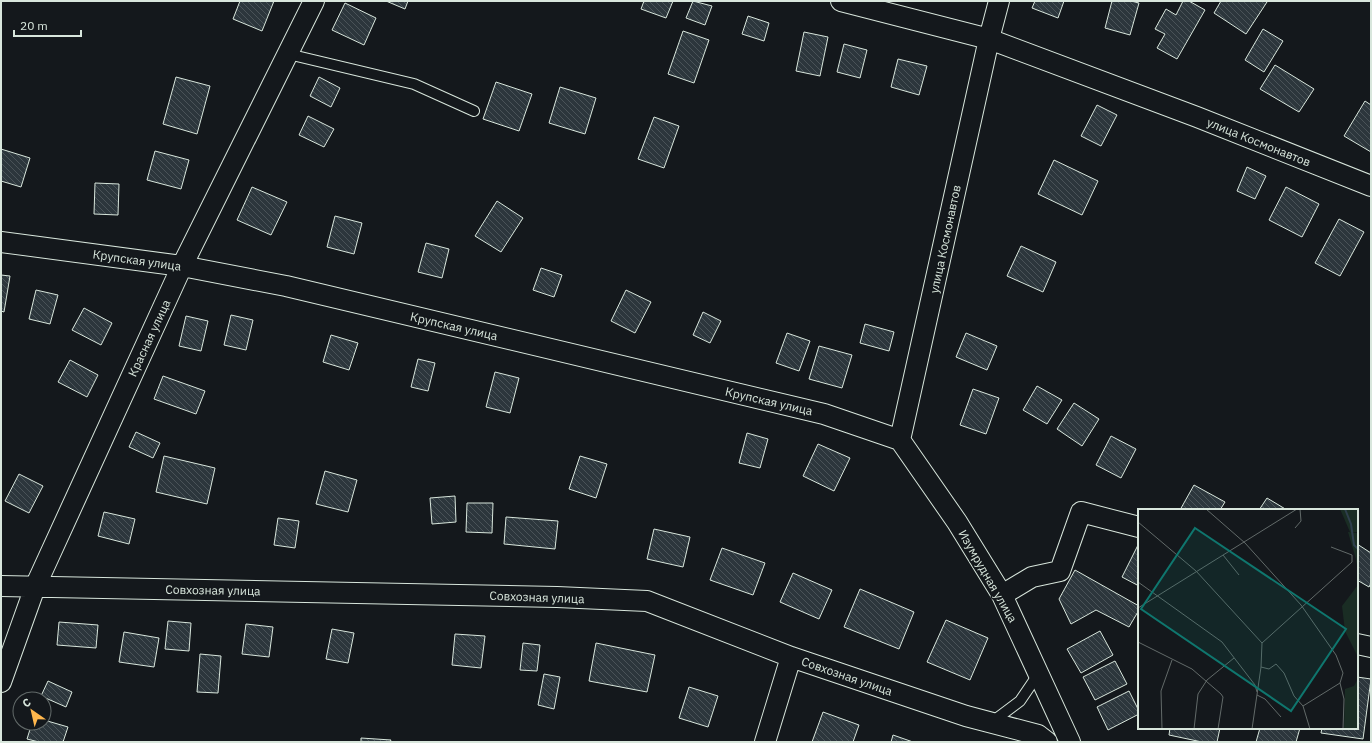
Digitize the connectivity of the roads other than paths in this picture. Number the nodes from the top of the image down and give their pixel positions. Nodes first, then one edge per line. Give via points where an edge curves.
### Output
1 (314, 1) edge
2 (841, 1) edge
3 (999, 1) edge
4 (989, 39) junction
5 (288, 54) junction
6 (474, 111) dead end
7 (1371, 186) edge
8 (1, 242) edge
9 (182, 266) junction
10 (900, 440) junction
11 (1138, 527) edge
12 (1, 586) edge
13 (35, 587) junction
14 (1002, 595) junction
15 (1358, 644) edge
16 (1371, 648) edge
17 (791, 657) junction
18 (1039, 673) junction
19 (1, 682) edge
20 (992, 722) junction
21 (765, 742) edge
22 (1047, 742) edge
23 (1070, 742) edge

1 - 5 street, Красная улица
2 - 4 street, улица Космонавтов
3 - 4 street, улица Космонавтов
4 - 7 street, улица Космонавтов
4 - 10 street, улица Космонавтов
5 - 6 lane via 414,84
5 - 9 street, Красная улица
8 - 9 street, Крупская улица
9 - 10 street, Крупская улица via 286,286 824,414
9 - 13 street, Красная улица
10 - 14 street, Изумрудная улица via 958,522
11 - 14 street via 1081,512 1060,571 1032,577
12 - 13 street, Совхозная улица
13 - 17 street, Совхозная улица via 647,601
13 - 19 street, Красная улица
14 - 18 street, Изумрудная улица
15 - 16 street
17 - 20 street, Совхозная улица via 966,716
17 - 21 street
18 - 20 lane via 1020,701
18 - 23 street, Изумрудная улица
20 - 22 street, Совхозная улица via 1038,734

